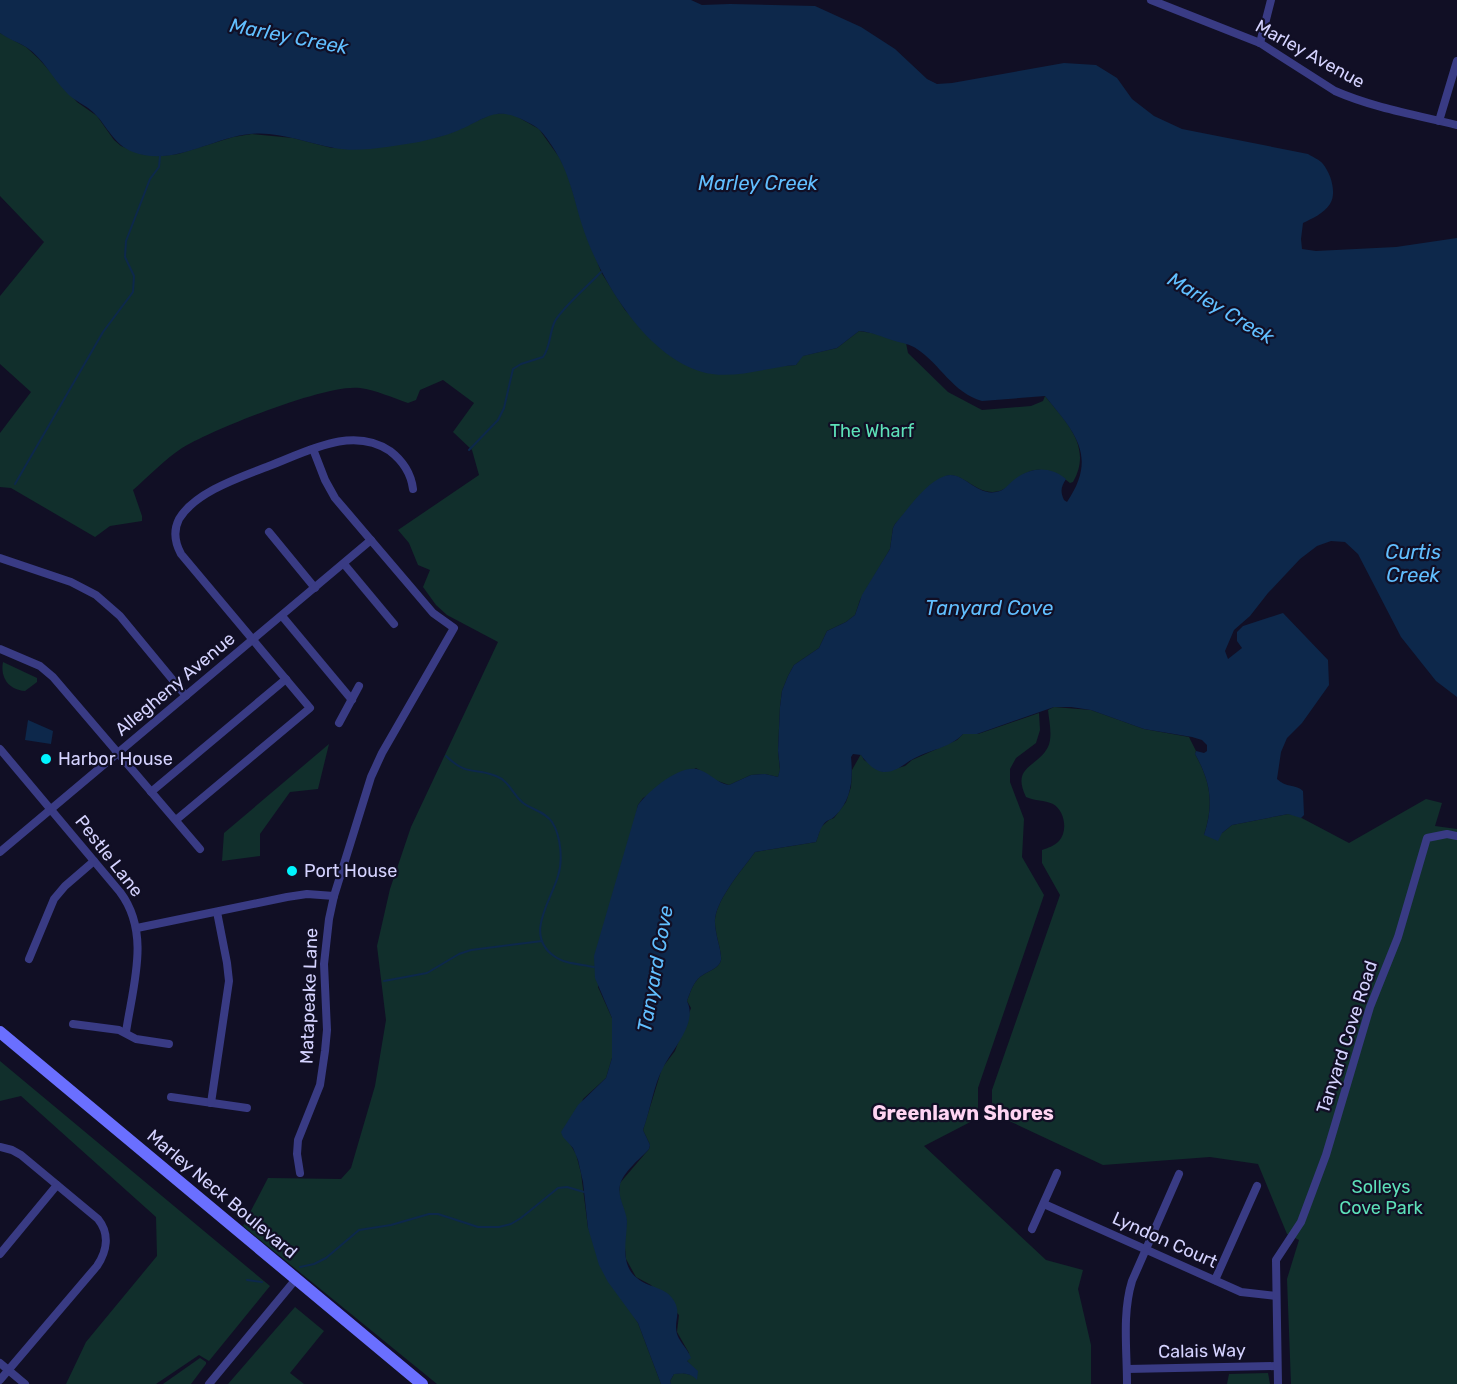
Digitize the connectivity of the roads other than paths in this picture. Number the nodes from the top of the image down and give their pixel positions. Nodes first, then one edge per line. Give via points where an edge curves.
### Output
1 (1151, 0) edge
2 (1271, 0) edge
3 (1161, 2) edge
4 (1260, 43) junction
5 (1457, 61) edge
6 (1439, 121) junction
7 (1457, 125) edge
8 (313, 449) junction
9 (413, 489) dead end
10 (269, 532) dead end
11 (371, 540) junction
12 (0, 558) edge
13 (344, 564) junction
14 (315, 588) junction
15 (282, 616) junction
16 (394, 624) dead end
17 (253, 640) junction
18 (0, 649) edge
19 (286, 679) junction
20 (359, 686) dead end
21 (186, 696) junction
22 (352, 700) junction
23 (339, 723) dead end
24 (0, 749) edge
25 (118, 752) junction
26 (151, 792) junction
27 (51, 809) junction
28 (176, 820) junction
29 (1457, 836) edge
30 (200, 849) dead end
31 (0, 852) edge
32 (94, 861) junction
33 (334, 896) junction
34 (217, 912) junction
35 (137, 928) junction
36 (29, 959) dead end
37 (73, 1024) dead end
38 (0, 1032) edge
39 (126, 1032) junction
40 (0, 1041) edge
41 (169, 1044) dead end
42 (171, 1097) dead end
43 (211, 1103) junction
44 (247, 1108) dead end
45 (0, 1147) edge
46 (300, 1173) dead end
47 (1057, 1173) dead end
48 (1179, 1174) dead end
49 (57, 1185) junction
50 (1257, 1186) dead end
51 (1044, 1204) junction
52 (1032, 1229) dead end
53 (1146, 1250) junction
54 (0, 1254) edge
55 (1215, 1280) junction
56 (294, 1282) junction
57 (1275, 1296) junction
58 (0, 1363) edge
59 (1277, 1366) junction
60 (1127, 1369) junction
61 (9, 1370) junction
62 (0, 1380) edge
63 (25, 1384) edge
64 (208, 1384) edge
65 (411, 1384) edge
66 (422, 1384) edge
67 (1127, 1384) edge
68 (1278, 1384) edge

1 - 3 street, Marley Avenue
2 - 4 street
3 - 4 street, Marley Avenue
4 - 6 street, Marley Avenue via 1346,96
5 - 6 street
6 - 7 street, Marley Avenue
8 - 9 street via 349,440 381,446 402,462
8 - 11 street via 331,492
8 - 17 street via 214,490 186,510 177,525 176,543 181,554
10 - 14 street
11 - 13 street, Allegheny Avenue
11 - 33 street, Matapeake Lane via 433,613 453,628 371,777
12 - 21 street via 71,582 96,595 120,616
13 - 14 street, Allegheny Avenue
13 - 16 street
14 - 15 street, Allegheny Avenue
15 - 17 street, Allegheny Avenue
15 - 22 street
17 - 19 street
17 - 21 street, Allegheny Avenue
18 - 25 street via 40,666 53,677
19 - 26 street
19 - 28 street via 310,708
20 - 22 street
21 - 25 street, Allegheny Avenue
22 - 23 street
24 - 27 street, Pestle Lane
25 - 26 street
25 - 27 street, Allegheny Avenue
26 - 28 street
27 - 31 street, Allegheny Avenue
27 - 32 street, Pestle Lane
28 - 30 street
29 - 57 street, Tanyard Cove Road via 1427,838 1326,1155 1301,1222 1275,1267
32 - 35 street, Pestle Lane via 125,899
32 - 36 street via 54,899
33 - 34 street via 307,894
33 - 46 street, Matapeake Lane via 324,964 326,1051 320,1085 298,1140
34 - 35 street
34 - 43 street via 229,981
35 - 39 street, Pestle Lane via 138,950
37 - 39 street
38 - 56 main road, Marley Neck Boulevard
39 - 41 street via 136,1039
40 - 56 main road, Marley Neck Boulevard
42 - 43 street
43 - 44 street
45 - 49 street via 21,1155
47 - 51 street
48 - 53 street
49 - 54 street
49 - 61 street via 103,1225 105,1250 97,1266
50 - 55 street
51 - 52 street
51 - 53 street, Lyndon Court
53 - 55 street, Lyndon Court
53 - 60 street via 1126,1306
55 - 57 street, Lyndon Court via 1251,1295
56 - 64 street
56 - 65 main road, Marley Neck Boulevard
56 - 66 main road, Marley Neck Boulevard
57 - 59 street
58 - 61 street
59 - 60 street, Calais Way
59 - 68 street
60 - 67 street
61 - 62 street
61 - 63 street

